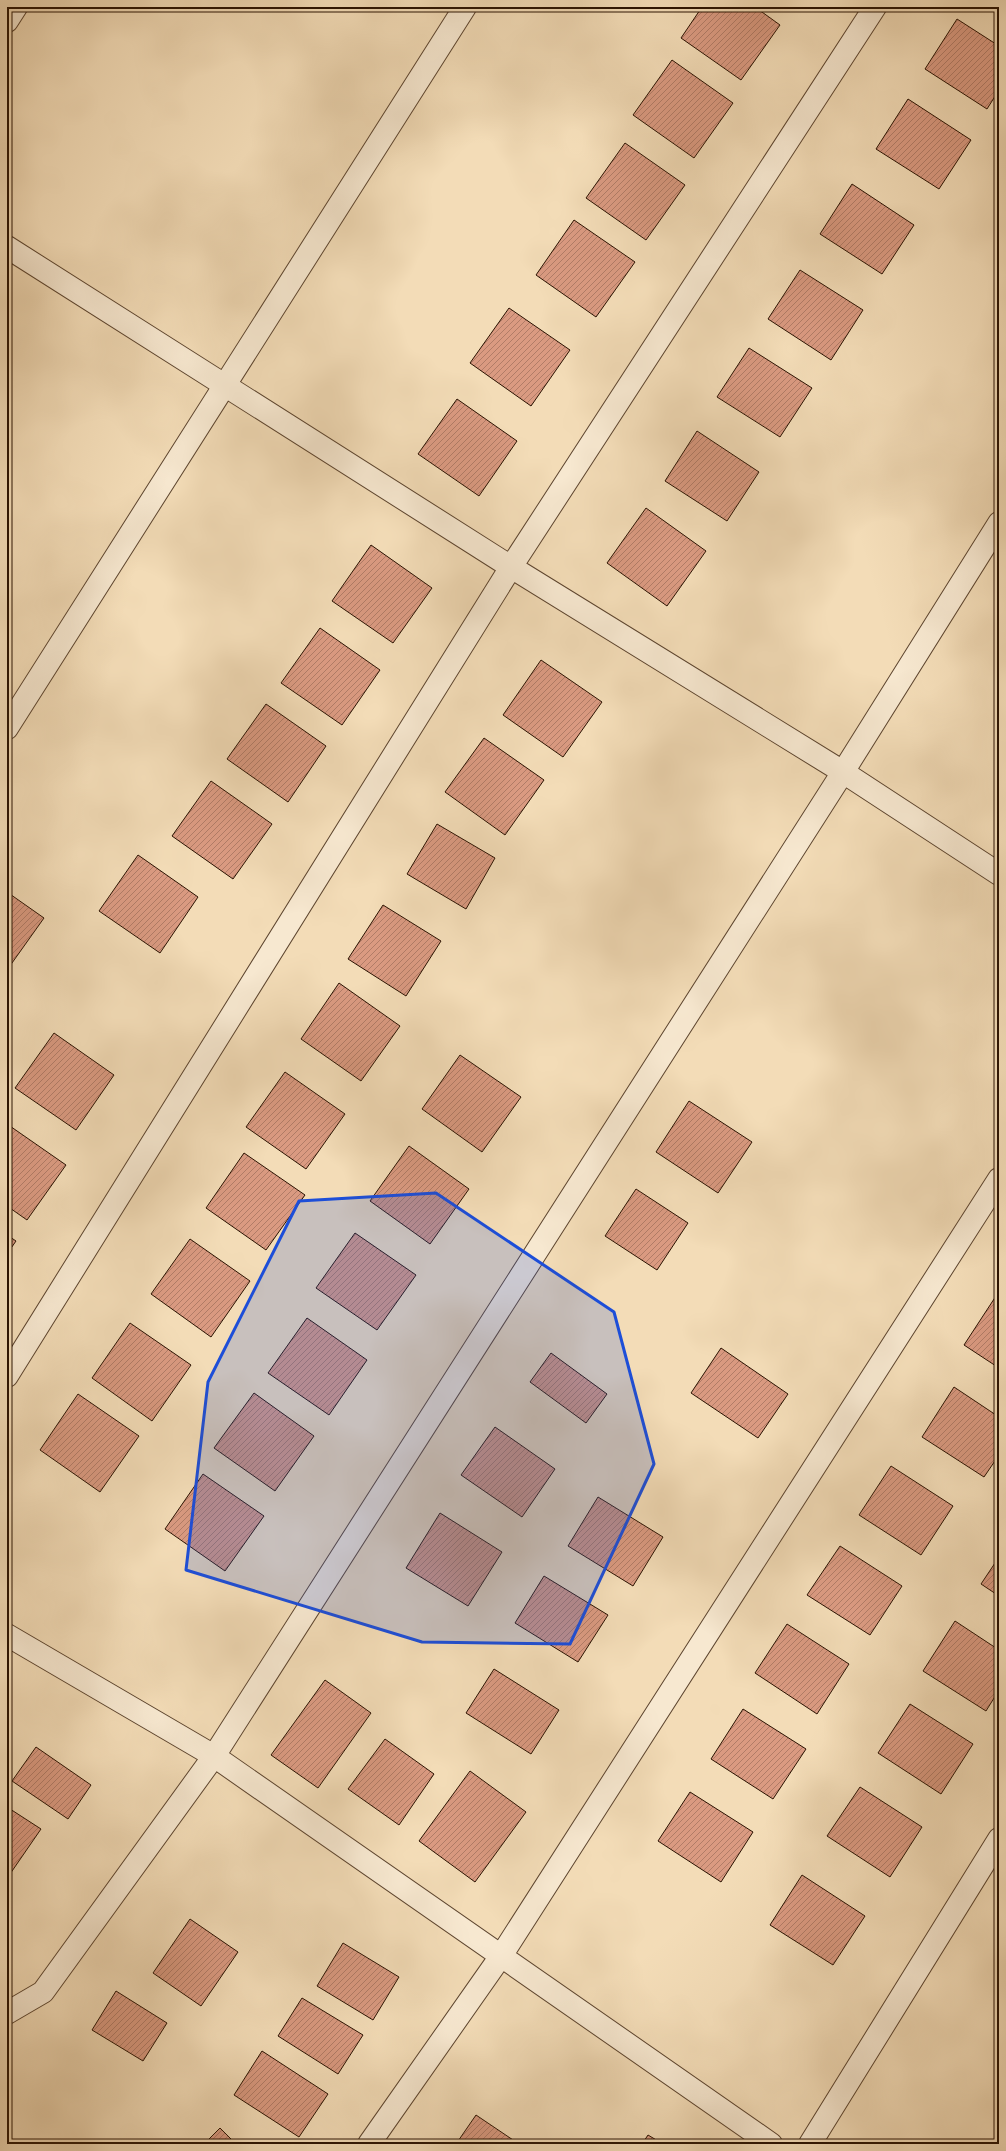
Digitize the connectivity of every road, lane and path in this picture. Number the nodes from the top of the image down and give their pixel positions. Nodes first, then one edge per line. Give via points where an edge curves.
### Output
1 (16, 7) edge
2 (466, 7) edge
3 (875, 7) edge
4 (7, 21) edge
5 (7, 247) edge
6 (225, 387) junction
7 (999, 522) edge
8 (512, 567) junction
9 (7, 728) edge
10 (843, 772) junction
11 (999, 874) edge
12 (999, 1179) edge
13 (7, 1376) edge
14 (7, 1635) edge
15 (214, 1756) junction
16 (999, 1839) edge
17 (501, 1956) junction
18 (7, 2013) edge
19 (369, 2144) edge
20 (771, 2144) edge
21 (810, 2144) edge

1 - 4 street
2 - 6 street
3 - 8 street
5 - 6 street
6 - 8 street
6 - 9 street
7 - 10 street
8 - 10 street
8 - 13 street
10 - 11 street
10 - 15 street
12 - 17 street
14 - 15 street
15 - 17 street
15 - 18 street via 43,1992
16 - 21 street
17 - 19 street
17 - 20 street

